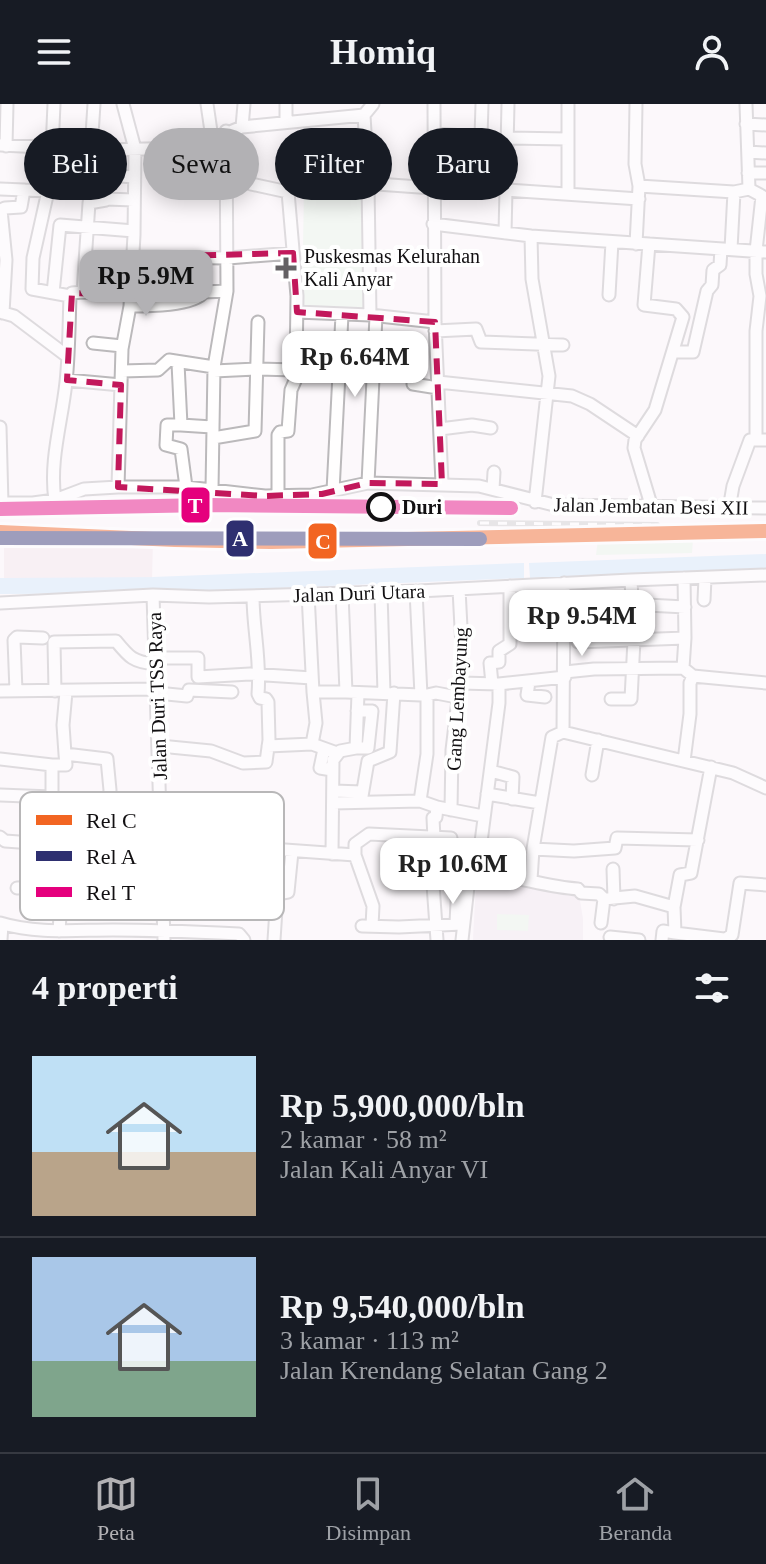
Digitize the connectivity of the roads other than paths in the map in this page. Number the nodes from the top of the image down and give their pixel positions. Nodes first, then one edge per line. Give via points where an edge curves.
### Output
1 (7, 104) edge
2 (54, 104) edge
3 (94, 104) edge
4 (123, 104) edge
5 (207, 104) edge
6 (244, 104) edge
7 (286, 104) edge
8 (373, 104) edge
9 (434, 104) edge
10 (482, 104) edge
11 (508, 104) edge
12 (568, 104) edge
13 (636, 104) edge
14 (746, 104) edge
15 (364, 115) junction
16 (286, 122) junction
17 (746, 124) junction
18 (766, 125) edge
19 (242, 127) junction
20 (53, 128) edge
21 (92, 128) edge
22 (211, 128) edge
23 (238, 128) edge
24 (365, 128) edge
25 (434, 128) edge
26 (481, 128) edge
27 (508, 128) edge
28 (518, 138) edge
29 (568, 139) junction
30 (3, 146) edge
31 (24, 147) edge
32 (127, 149) edge
33 (135, 149) junction
34 (143, 149) edge
35 (748, 152) junction
36 (766, 153) edge
37 (748, 173) junction
38 (766, 173) edge
39 (127, 176) edge
40 (134, 177) junction
41 (518, 188) edge
42 (0, 189) edge
43 (749, 189) junction
44 (24, 190) joint
45 (639, 192) junction
46 (734, 192) junction
47 (568, 194) junction
48 (46, 200) edge
49 (102, 200) edge
50 (127, 200) edge
51 (134, 200) junction
52 (227, 200) edge
53 (289, 200) edge
54 (369, 200) edge
55 (435, 200) edge
56 (506, 200) edge
57 (433, 224) junction
58 (88, 227) junction
59 (134, 231) junction
60 (505, 233) junction
61 (531, 236) junction
62 (612, 242) junction
63 (636, 244) junction
64 (649, 244) junction
65 (726, 249) junction
66 (761, 252) edge
67 (293, 253) junction
68 (133, 257) junction
69 (228, 258) junction
70 (227, 291) junction
71 (83, 292) junction
72 (53, 293) junction
73 (609, 295) dead end
74 (70, 296) junction
75 (130, 300) junction
76 (2, 312) edge
77 (297, 312) junction
78 (342, 315) junction
79 (373, 316) junction
80 (258, 322) dead end
81 (435, 326) junction
82 (761, 331) edge
83 (93, 343) dead end
84 (544, 345) junction
85 (563, 345) dead end
86 (125, 348) junction
87 (673, 352) junction
88 (67, 356) junction
89 (178, 363) junction
90 (762, 366) edge
91 (214, 369) junction
92 (258, 369) junction
93 (296, 370) junction
94 (122, 371) junction
95 (67, 380) junction
96 (413, 384) dead end
97 (121, 385) junction
98 (438, 385) junction
99 (547, 393) junction
100 (181, 425) junction
101 (0, 427) edge
102 (491, 428) dead end
103 (440, 429) junction
104 (212, 433) junction
105 (638, 436) junction
106 (761, 439) edge
107 (494, 472) dead end
108 (368, 483) junction
109 (442, 484) junction
110 (118, 487) junction
111 (186, 487) junction
112 (212, 489) junction
113 (493, 489) junction
114 (333, 491) junction
115 (278, 495) junction
116 (55, 500) junction
117 (535, 502) junction
118 (1, 504) edge
119 (652, 508) junction
120 (766, 508) edge
121 (729, 509) junction
122 (766, 575) edge
123 (684, 578) junction
124 (705, 578) junction
125 (631, 580) junction
126 (564, 583) junction
127 (510, 586) junction
128 (459, 589) junction
129 (416, 591) junction
130 (381, 593) junction
131 (308, 594) junction
132 (342, 594) junction
133 (153, 595) junction
134 (253, 596) junction
135 (704, 600) dead end
136 (0, 603) edge
137 (685, 607) junction
138 (632, 612) junction
139 (564, 616) junction
140 (547, 617) dead end
141 (43, 638) dead end
142 (685, 638) junction
143 (634, 640) junction
144 (578, 642) dead end
145 (155, 661) junction
146 (683, 668) junction
147 (633, 669) junction
148 (260, 675) junction
149 (565, 675) junction
150 (693, 676) junction
151 (312, 678) junction
152 (529, 682) junction
153 (460, 683) junction
154 (766, 683) edge
155 (496, 684) junction
156 (0, 691) edge
157 (16, 691) junction
158 (156, 691) junction
159 (60, 692) junction
160 (232, 692) dead end
161 (313, 692) junction
162 (352, 692) junction
163 (389, 693) junction
164 (424, 695) junction
165 (457, 697) junction
166 (545, 697) dead end
167 (611, 699) dead end
168 (553, 732) junction
169 (598, 740) junction
170 (312, 744) junction
171 (160, 746) junction
172 (268, 746) junction
173 (324, 749) junction
174 (337, 753) junction
175 (65, 754) junction
176 (0, 759) edge
177 (684, 761) junction
178 (52, 765) junction
179 (711, 767) junction
180 (332, 770) junction
181 (491, 771) junction
182 (592, 775) dead end
183 (766, 788) edge
184 (52, 792) edge
185 (110, 792) edge
186 (161, 792) edge
187 (487, 794) junction
188 (0, 795) edge
189 (20, 796) edge
190 (334, 797) junction
191 (362, 797) junction
192 (512, 799) junction
193 (420, 801) junction
194 (540, 803) junction
195 (437, 807) junction
196 (451, 810) junction
197 (483, 816) junction
198 (0, 837) edge
199 (434, 838) junction
200 (451, 838) dead end
201 (698, 840) junction
202 (20, 842) edge
203 (533, 849) junction
204 (284, 851) edge
205 (292, 852) junction
206 (332, 854) junction
207 (355, 855) junction
208 (478, 867) junction
209 (613, 869) dead end
210 (432, 871) dead end
211 (531, 880) junction
212 (766, 885) edge
213 (17, 888) dead end
214 (20, 888) edge
215 (284, 893) edge
216 (609, 899) junction
217 (674, 907) junction
218 (275, 920) edge
219 (1, 923) edge
220 (601, 923) dead end
221 (459, 924) junction
222 (437, 925) junction
223 (399, 927) junction
224 (675, 933) junction
225 (68, 934) edge
226 (163, 935) edge
227 (610, 937) dead end
228 (724, 939) edge
229 (1, 940) edge
230 (244, 940) edge
231 (274, 940) edge
232 (403, 940) edge
233 (437, 940) edge
234 (462, 940) edge
235 (639, 940) edge
236 (662, 940) edge

1 - 30 street
2 - 20 street
3 - 21 street
4 - 33 street
5 - 22 street
6 - 19 street
7 - 16 street
8 - 15 street
9 - 25 street
10 - 26 street
11 - 27 street
12 - 29 street
13 - 45 street
14 - 17 street
15 - 16 street
15 - 24 street
16 - 19 street
17 - 18 street
17 - 35 street
19 - 23 street
28 - 29 street
29 - 47 street
30 - 31 street
32 - 33 street
33 - 34 street
33 - 40 street
35 - 36 street
35 - 37 street
37 - 38 street
37 - 43 street
39 - 40 street
40 - 51 street
41 - 47 street
42 - 44 street
43 - 46 street
43 - 66 street via 762,196
44 - 76 street via 21,207 1,210 6,260
45 - 46 street
45 - 47 street
45 - 63 street
46 - 65 street
48 - 72 street via 32,286
49 - 58 street via 89,203
50 - 51 street
51 - 59 street
52 - 69 street
53 - 67 street
54 - 79 street
55 - 57 street
56 - 60 street
57 - 60 street
57 - 81 street
58 - 59 street
58 - 71 street
58 - 72 street via 60,225
59 - 68 street
60 - 61 street
61 - 62 street
61 - 84 street via 532,279
62 - 63 street
62 - 73 street
63 - 64 street
64 - 65 street
64 - 87 street via 644,305 676,309 683,317
65 - 66 street
65 - 87 street via 713,270 693,352
66 - 82 street via 756,274
67 - 69 street
67 - 77 street
68 - 69 street
68 - 75 street
69 - 70 street
70 - 75 street via 156,306
70 - 91 street
71 - 74 street
71 - 75 street
72 - 74 street
74 - 88 street
75 - 86 street
76 - 88 street
77 - 78 street
77 - 93 street
78 - 79 street
78 - 114 street
79 - 81 street
79 - 108 street
80 - 92 street
81 - 84 street via 476,329 481,342
81 - 98 street
82 - 90 street
83 - 86 street
84 - 85 street
84 - 99 street
86 - 94 street
87 - 105 street via 655,410
88 - 95 street
89 - 91 street
89 - 94 street via 166,360 158,370
89 - 100 street
90 - 106 street
91 - 92 street
91 - 104 street
92 - 93 street
92 - 104 street via 255,431
93 - 115 street via 288,430 278,435
94 - 97 street
95 - 97 street
95 - 116 street
96 - 98 street
97 - 110 street
98 - 99 street
98 - 103 street
99 - 105 street via 590,404
99 - 117 street
100 - 104 street
100 - 111 street via 167,425 166,445 181,449
101 - 118 street
102 - 103 street
103 - 109 street
104 - 112 street
105 - 119 street via 634,448
106 - 121 street via 750,440
107 - 113 street
108 - 109 street, Jalan Jembatan Besi XII
108 - 114 street, Jalan Jembatan Besi XII
109 - 113 street, Jalan Jembatan Besi XII
110 - 111 street, Jalan Jembatan Besi XII
110 - 116 street, Jalan Jembatan Besi XII via 84,489
111 - 112 street, Jalan Jembatan Besi XII
112 - 115 street, Jalan Jembatan Besi XII
113 - 117 street, Jalan Jembatan Besi XII
114 - 115 street, Jalan Jembatan Besi XII
116 - 118 street, Jalan Jembatan Besi XII
117 - 119 street, Jalan Jembatan Besi XII
119 - 121 street, Jalan Jembatan Besi XII
120 - 121 street, Jalan Jembatan Besi XII
122 - 124 street, Jalan Duri Utara
123 - 124 street, Jalan Duri Utara
123 - 125 street, Jalan Duri Utara
123 - 137 street
124 - 135 street
125 - 126 street, Jalan Duri Utara
125 - 138 street
126 - 127 street, Jalan Duri Utara
126 - 139 street
127 - 128 street, Jalan Duri Utara
127 - 155 street via 510,644 500,650 499,662 490,663
128 - 129 street, Jalan Duri Utara
128 - 153 street, Gang Lembayung
129 - 130 street, Jalan Duri Utara
129 - 164 street
130 - 132 street, Jalan Duri Utara
130 - 163 street
131 - 132 street, Jalan Duri Utara
131 - 134 street, Jalan Duri Utara
131 - 151 street
132 - 162 street
133 - 134 street, Jalan Duri Utara
133 - 136 street, Jalan Duri Utara
133 - 145 street, Jalan Duri TSS Raya
134 - 148 street
137 - 138 street via 647,605
137 - 142 street
138 - 139 street
138 - 143 street
139 - 140 street
139 - 149 street
141 - 157 street via 14,640
142 - 143 street
142 - 146 street
143 - 144 street
143 - 147 street
145 - 148 street via 198,658 198,677
145 - 158 street, Jalan Duri TSS Raya
145 - 159 street via 124,655 116,641 54,642
146 - 147 street
146 - 150 street
147 - 149 street
147 - 167 street via 631,700
148 - 151 street
148 - 172 street via 259,697 268,702
149 - 152 street
149 - 168 street
150 - 154 street
150 - 177 street
151 - 161 street
152 - 155 street
152 - 166 street via 528,695
153 - 155 street
153 - 165 street, Gang Lembayung
155 - 181 street
156 - 157 street
157 - 159 street
158 - 159 street
158 - 160 street via 188,696 189,690
158 - 171 street, Jalan Duri TSS Raya
159 - 175 street
161 - 162 street
161 - 170 street
162 - 163 street
162 - 174 street via 357,711 372,711 368,748
163 - 164 street
163 - 191 street via 390,752 368,761
164 - 165 street
164 - 193 street via 427,754
165 - 196 street, Gang Lembayung
168 - 169 street
168 - 194 street
169 - 177 street
169 - 182 street
170 - 172 street
170 - 173 street
171 - 172 street via 211,751 243,763 265,763
171 - 186 street, Jalan Duri TSS Raya
173 - 174 street
173 - 180 street via 320,768
174 - 180 street
175 - 178 street via 66,765
175 - 185 street via 107,759
176 - 178 street
177 - 179 street
178 - 184 street
179 - 183 street
179 - 201 street
180 - 190 street
181 - 187 street
181 - 192 street via 513,777
187 - 192 street
187 - 197 street
188 - 189 street
190 - 191 street
190 - 206 street
191 - 193 street
192 - 194 street
193 - 195 street
194 - 203 street
195 - 196 street
195 - 199 street
196 - 197 street
197 - 208 street
198 - 202 street
199 - 200 street
199 - 207 street via 369,834 355,844
201 - 203 street via 617,838 615,848
201 - 217 street via 691,873 680,875
203 - 211 street
204 - 205 street
205 - 206 street
205 - 215 street
206 - 207 street
207 - 223 street via 371,897 367,926
208 - 211 street
208 - 221 street via 469,878
208 - 221 street via 459,860
209 - 216 street
210 - 222 street
211 - 216 street
212 - 228 street via 740,883 732,935
213 - 214 street
216 - 217 street via 635,896
216 - 220 street
217 - 224 street
218 - 231 street
219 - 225 street
219 - 229 street
221 - 222 street
221 - 234 street
222 - 223 street
222 - 233 street
223 - 232 street
224 - 228 street
224 - 236 street via 663,931
225 - 226 street
226 - 230 street via 239,934
227 - 235 street

